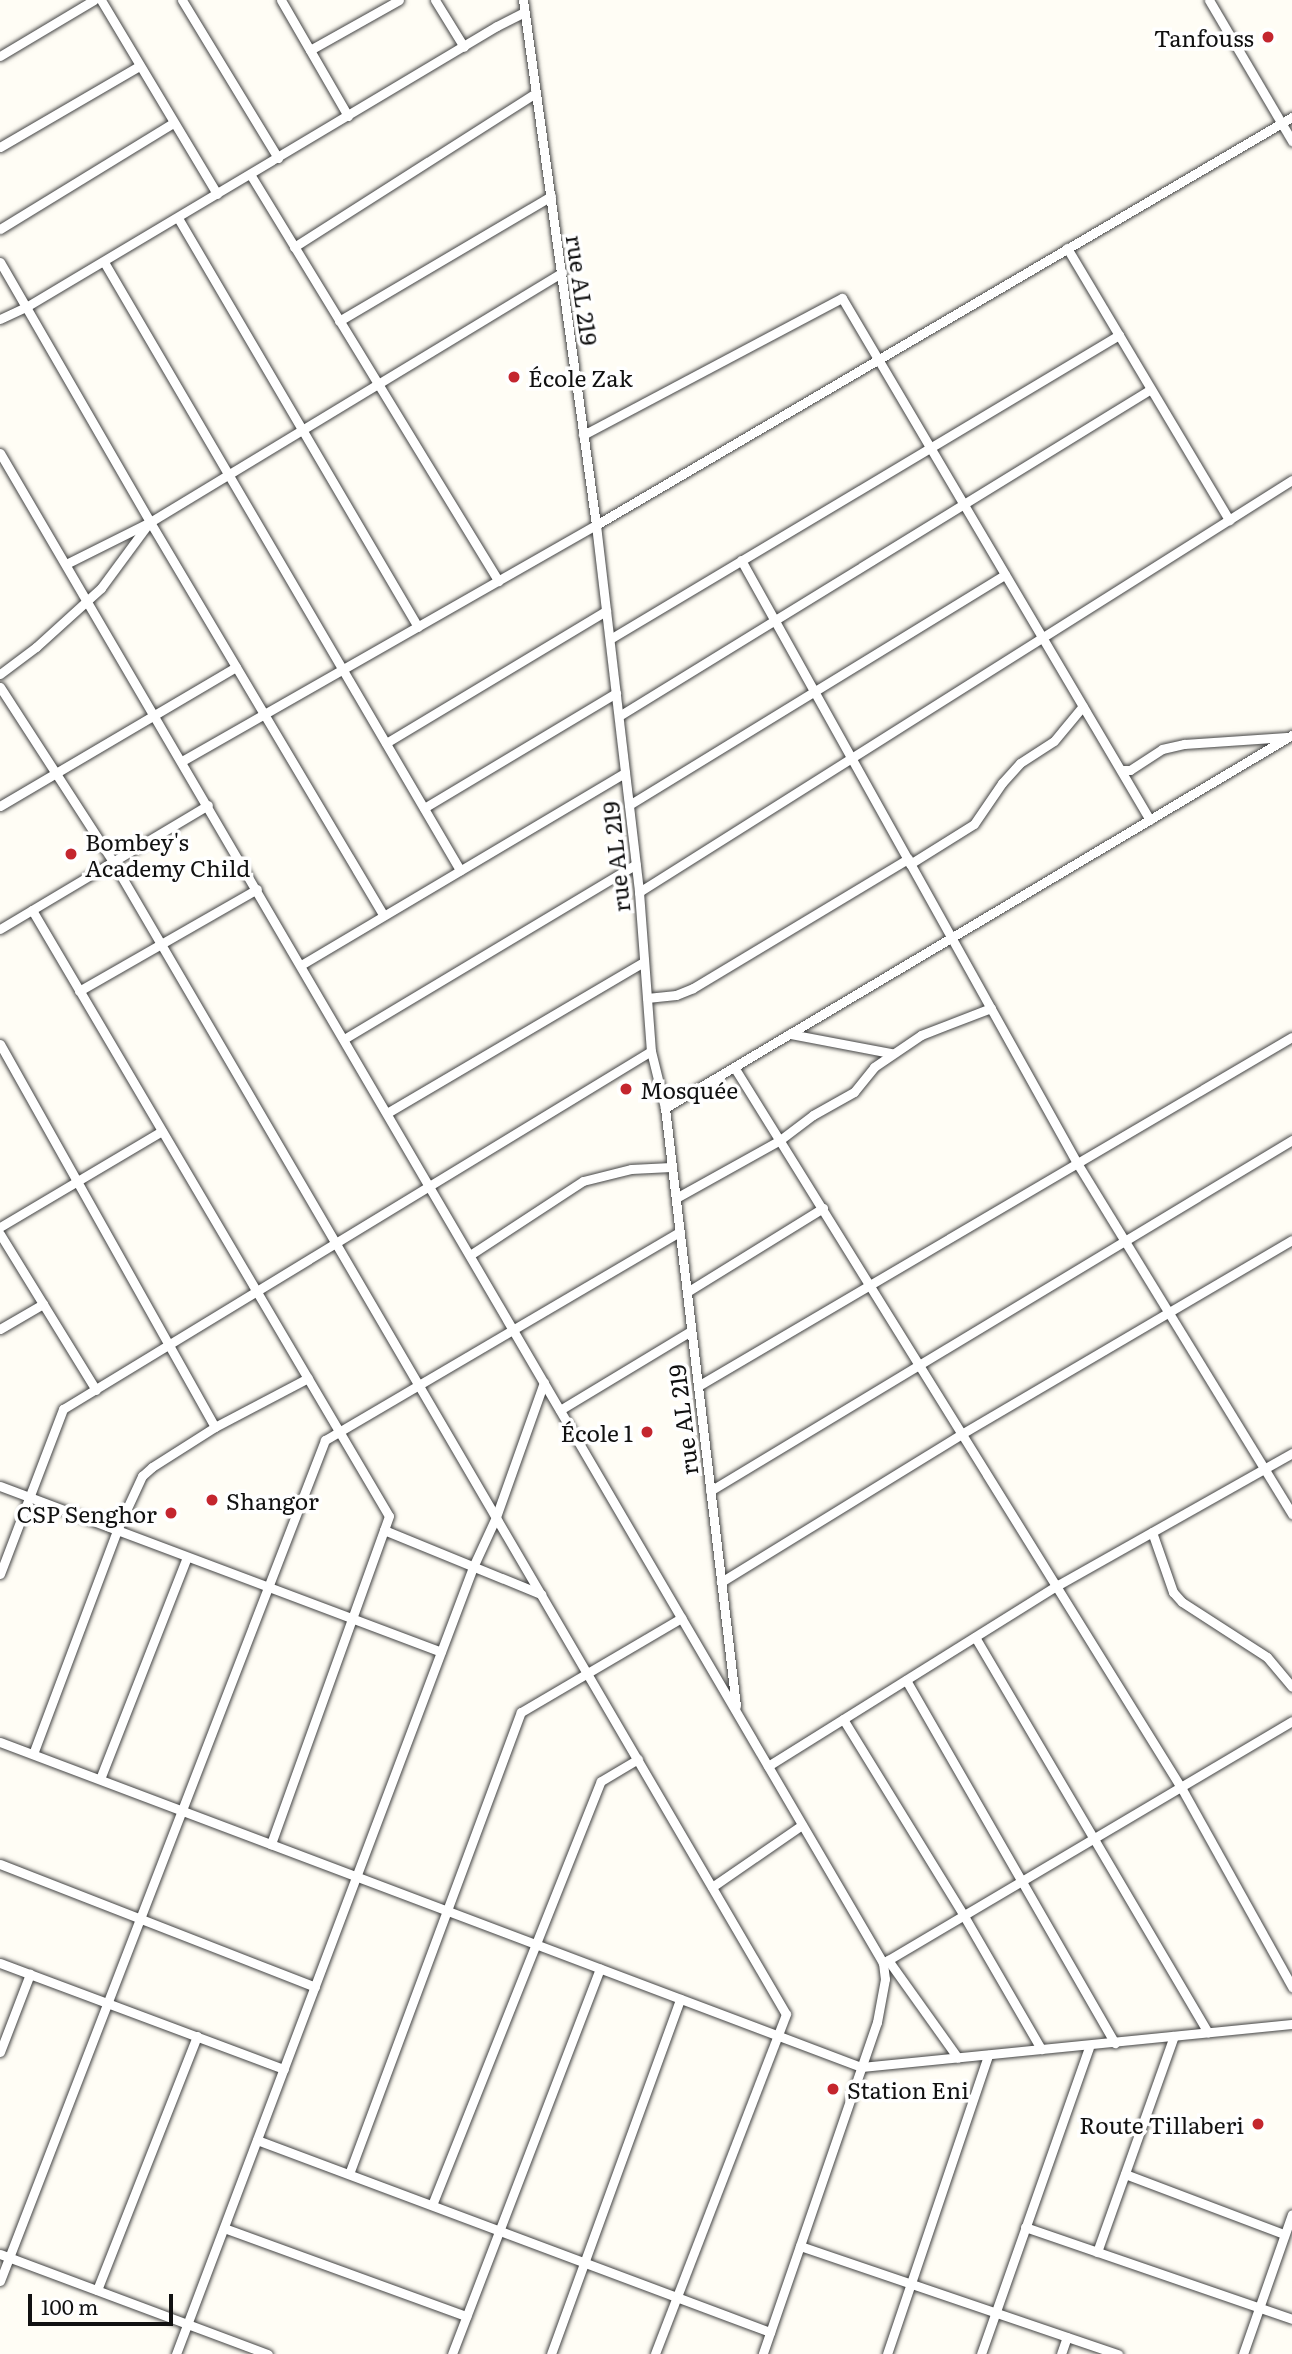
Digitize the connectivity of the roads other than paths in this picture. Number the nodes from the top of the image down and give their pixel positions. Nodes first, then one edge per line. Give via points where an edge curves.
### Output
1 (94, 0) edge
2 (101, 0) edge
3 (182, 0) edge
4 (281, 0) edge
5 (399, 0) edge
6 (435, 0) edge
7 (523, 0) edge
8 (1209, 0) edge
9 (524, 12) junction
10 (464, 47) junction
11 (310, 50) junction
12 (0, 56) edge
13 (139, 66) junction
14 (536, 93) junction
15 (348, 116) junction
16 (1292, 117) edge
17 (173, 123) junction
18 (1281, 123) junction
19 (1292, 141) edge
20 (0, 147) edge
21 (278, 158) junction
22 (250, 174) junction
23 (217, 194) junction
24 (551, 195) junction
25 (178, 218) junction
26 (0, 229) edge
27 (294, 247) junction
28 (1068, 248) junction
29 (0, 262) edge
30 (104, 262) junction
31 (562, 272) junction
32 (26, 307) junction
33 (0, 319) edge
34 (339, 321) junction
35 (1119, 335) junction
36 (878, 360) junction
37 (376, 385) junction
38 (1152, 389) junction
39 (302, 430) junction
40 (583, 435) junction
41 (930, 447) junction
42 (0, 453) edge
43 (228, 474) junction
44 (1292, 480) edge
45 (963, 504) junction
46 (1229, 520) junction
47 (150, 522) junction
48 (596, 525) junction
49 (741, 560) junction
50 (66, 564) junction
51 (1005, 575) junction
52 (498, 581) junction
53 (88, 601) junction
54 (606, 611) junction
55 (774, 620) junction
56 (418, 627) junction
57 (1042, 638) junction
58 (610, 639) junction
59 (236, 667) junction
60 (343, 670) junction
61 (0, 674) edge
62 (0, 687) edge
63 (814, 692) junction
64 (616, 693) junction
65 (1083, 706) junction
66 (264, 714) junction
67 (155, 715) junction
68 (618, 716) junction
69 (1291, 737) edge
70 (386, 743) junction
71 (851, 759) junction
72 (182, 761) junction
73 (1121, 771) junction
74 (56, 773) junction
75 (625, 773) junction
76 (208, 805) junction
77 (629, 805) junction
78 (0, 806) edge
79 (424, 808) junction
80 (1150, 820) junction
81 (113, 862) junction
82 (909, 862) junction
83 (636, 864) junction
84 (460, 870) junction
85 (257, 889) junction
86 (639, 892) junction
87 (32, 910) junction
88 (383, 914) junction
89 (0, 929) edge
90 (951, 938) junction
91 (161, 944) junction
92 (643, 962) junction
93 (301, 965) junction
94 (79, 990) junction
95 (647, 998) junction
96 (991, 1008) junction
97 (790, 1034) junction
98 (1292, 1037) edge
99 (344, 1039) junction
100 (0, 1044) edge
101 (651, 1051) junction
102 (891, 1054) junction
103 (734, 1067) junction
104 (665, 1108) junction
105 (387, 1112) junction
106 (162, 1131) junction
107 (780, 1140) junction
108 (1292, 1140) edge
109 (1077, 1163) junction
110 (671, 1167) junction
111 (77, 1182) junction
112 (430, 1186) junction
113 (676, 1198) junction
114 (823, 1209) junction
115 (0, 1227) edge
116 (680, 1232) junction
117 (0, 1234) edge
118 (1292, 1240) edge
119 (1125, 1241) junction
120 (336, 1243) junction
121 (470, 1255) junction
122 (871, 1285) junction
123 (257, 1291) junction
124 (687, 1292) junction
125 (43, 1304) junction
126 (1169, 1312) junction
127 (0, 1329) edge
128 (513, 1330) junction
129 (691, 1331) junction
130 (169, 1345) junction
131 (920, 1364) junction
132 (308, 1378) junction
133 (544, 1382) junction
134 (419, 1385) junction
135 (698, 1386) junction
136 (96, 1390) junction
137 (560, 1410) junction
138 (215, 1427) junction
139 (339, 1431) junction
140 (963, 1433) junction
141 (1292, 1453) edge
142 (1265, 1468) junction
143 (0, 1486) edge
144 (710, 1491) junction
145 (29, 1497) junction
146 (1292, 1514) edge
147 (496, 1517) junction
148 (117, 1530) junction
149 (384, 1530) junction
150 (1152, 1532) junction
151 (187, 1557) junction
152 (473, 1567) junction
153 (0, 1574) edge
154 (721, 1582) junction
155 (1058, 1586) junction
156 (268, 1587) junction
157 (541, 1594) junction
158 (352, 1618) junction
159 (681, 1618) junction
160 (975, 1637) junction
161 (441, 1651) junction
162 (588, 1673) junction
163 (906, 1680) junction
164 (1292, 1687) edge
165 (736, 1711) junction
166 (843, 1719) junction
167 (1292, 1721) edge
168 (0, 1742) edge
169 (33, 1754) junction
170 (638, 1759) junction
171 (768, 1766) junction
172 (100, 1779) junction
173 (1182, 1789) junction
174 (182, 1810) junction
175 (802, 1825) junction
176 (1095, 1840) junction
177 (271, 1844) junction
178 (0, 1864) edge
179 (356, 1876) junction
180 (1022, 1882) junction
181 (712, 1887) junction
182 (447, 1911) junction
183 (964, 1916) junction
184 (140, 1919) junction
185 (535, 1944) junction
186 (885, 1962) junction
187 (0, 1963) edge
188 (600, 1968) junction
189 (30, 1974) junction
190 (315, 1987) junction
191 (1292, 1987) edge
192 (680, 1998) junction
193 (107, 2003) junction
194 (1292, 2024) edge
195 (1208, 2033) junction
196 (778, 2035) junction
197 (197, 2036) junction
198 (1174, 2036) junction
199 (1115, 2043) junction
200 (1089, 2046) junction
201 (1041, 2049) junction
202 (0, 2052) edge
203 (988, 2055) junction
204 (958, 2058) junction
205 (861, 2067) junction
206 (284, 2069) junction
207 (257, 2140) junction
208 (349, 2174) junction
209 (1125, 2174) junction
210 (432, 2205) junction
211 (1292, 2214) edge
212 (1025, 2227) junction
213 (224, 2228) junction
214 (499, 2231) junction
215 (1284, 2234) junction
216 (800, 2246) junction
217 (1097, 2252) junction
218 (4, 2256) edge
219 (585, 2263) junction
220 (0, 2281) edge
221 (911, 2284) junction
222 (97, 2290) junction
223 (677, 2297) junction
224 (1259, 2307) junction
225 (995, 2312) junction
226 (466, 2316) junction
227 (1292, 2319) edge
228 (188, 2324) junction
229 (770, 2332) junction
230 (1067, 2337) junction
231 (176, 2354) edge
232 (268, 2354) edge
233 (452, 2354) edge
234 (551, 2354) edge
235 (655, 2354) edge
236 (763, 2354) edge
237 (887, 2354) edge
238 (981, 2354) edge
239 (1061, 2354) edge
240 (1118, 2354) edge
241 (1243, 2354) edge

1 - 12 street
2 - 13 street
3 - 21 street
4 - 11 street
5 - 11 street
6 - 10 street
7 - 9 street, rue AL 219
8 - 18 street
9 - 10 street
9 - 14 street, rue AL 219
10 - 15 street
11 - 15 street
13 - 17 street
13 - 20 street
14 - 24 street, rue AL 219
14 - 27 street
15 - 21 street
16 - 18 street
17 - 23 street
17 - 26 street
18 - 19 street
18 - 28 street
21 - 22 street
22 - 23 street
22 - 27 street
23 - 25 street
24 - 31 street, rue AL 219
24 - 34 street
25 - 30 street
25 - 39 street
27 - 34 street
28 - 35 street
28 - 36 street
29 - 32 street
30 - 32 street
30 - 43 street
31 - 37 street
31 - 40 street, rue AL 219
32 - 33 street
32 - 47 street
34 - 37 street
35 - 38 street
35 - 41 street
36 - 40 street via 842,298
36 - 41 street
36 - 48 street
37 - 39 street
37 - 52 street
38 - 45 street
38 - 46 street
39 - 43 street
39 - 56 street
40 - 48 street, rue AL 219
41 - 45 street
41 - 49 street
42 - 50 street
43 - 47 street
43 - 60 street
44 - 46 street
45 - 51 street
45 - 55 street
46 - 57 street
47 - 50 street
47 - 53 street via 117,570
47 - 59 street
48 - 52 street
48 - 54 street, rue AL 219
49 - 55 street
49 - 58 street
50 - 53 street
51 - 57 street
51 - 63 street
52 - 56 street
53 - 61 street
53 - 67 street
54 - 58 street, rue AL 219
54 - 70 street
55 - 63 street
55 - 68 street
56 - 60 street
57 - 65 street
57 - 71 street
58 - 64 street, rue AL 219
59 - 66 street
59 - 67 street
60 - 66 street
60 - 70 street
62 - 74 street
63 - 71 street
63 - 77 street
64 - 68 street, rue AL 219
64 - 79 street
65 - 73 street
65 - 82 street via 1054,741 1020,762 974,824
66 - 72 street
66 - 88 street
67 - 72 street
67 - 74 street
68 - 75 street, rue AL 219
69 - 73 street via 1184,744 1162,749
69 - 80 street
70 - 79 street
71 - 82 street
71 - 86 street
72 - 76 street
73 - 80 street
74 - 78 street
74 - 81 street
75 - 77 street, rue AL 219
75 - 84 street
76 - 81 street
76 - 85 street
77 - 83 street, rue AL 219
79 - 84 street
80 - 90 street
81 - 87 street
81 - 91 street
82 - 90 street
82 - 95 street via 693,988
83 - 86 street, rue AL 219
83 - 99 street
84 - 88 street
85 - 91 street
85 - 93 street
86 - 92 street, rue AL 219
87 - 89 street
87 - 94 street
88 - 93 street
90 - 96 street
90 - 97 street
91 - 94 street
91 - 120 street
92 - 95 street, rue AL 219
92 - 105 street
93 - 99 street
94 - 106 street
95 - 101 street, rue AL 219
96 - 102 street via 921,1035
96 - 109 street
97 - 102 street
97 - 103 street
98 - 109 street
99 - 105 street
100 - 111 street
101 - 104 street, rue AL 219
101 - 112 street
102 - 107 street via 854,1092
103 - 104 street
103 - 107 street
104 - 110 street, rue AL 219
105 - 112 street
106 - 111 street
106 - 123 street
107 - 113 street
107 - 114 street
108 - 119 street
109 - 119 street
109 - 122 street
110 - 113 street, rue AL 219
110 - 121 street via 631,1169 583,1181
111 - 115 street
111 - 130 street
112 - 120 street
112 - 121 street
113 - 116 street, rue AL 219
114 - 122 street
114 - 124 street
116 - 124 street, rue AL 219
116 - 128 street
117 - 125 street
118 - 126 street
119 - 126 street
119 - 131 street
120 - 123 street
120 - 134 street
121 - 128 street
122 - 131 street
122 - 135 street
123 - 130 street
123 - 132 street
124 - 129 street, rue AL 219
125 - 127 street
125 - 136 street
126 - 140 street
126 - 142 street
128 - 133 street
128 - 134 street
129 - 135 street, rue AL 219
129 - 137 street
130 - 136 street
130 - 138 street
131 - 140 street
131 - 144 street
132 - 138 street
132 - 139 street
133 - 137 street
133 - 147 street
134 - 139 street
134 - 147 street
135 - 144 street, rue AL 219
136 - 145 street via 63,1409
137 - 159 street
138 - 148 street via 147,1471
139 - 149 street via 389,1516
139 - 156 street via 324,1440
140 - 154 street
140 - 155 street
141 - 142 street
142 - 146 street
142 - 150 street
143 - 145 street
144 - 154 street, rue AL 219
145 - 148 street
145 - 153 street
147 - 152 street
147 - 157 street
148 - 151 street
148 - 169 street
149 - 152 street
149 - 158 street
150 - 155 street
150 - 164 street via 1173,1592 1182,1602 1267,1657
151 - 156 street
151 - 172 street
152 - 157 street
152 - 161 street
154 - 165 street, rue AL 219
155 - 160 street
155 - 173 street
156 - 158 street
156 - 174 street
157 - 162 street
158 - 161 street
158 - 177 street
159 - 162 street
159 - 165 street
160 - 163 street
160 - 176 street
161 - 179 street
162 - 170 street
162 - 182 street via 522,1712
163 - 166 street
163 - 180 street
165 - 171 street
166 - 171 street
166 - 183 street
167 - 173 street
168 - 169 street
169 - 172 street
170 - 181 street
170 - 185 street via 601,1782
171 - 175 street
172 - 174 street
173 - 176 street
173 - 191 street
174 - 177 street
174 - 184 street
175 - 181 street
175 - 186 street
176 - 180 street
176 - 195 street
177 - 179 street
178 - 184 street
179 - 182 street
179 - 190 street
180 - 183 street
180 - 199 street
181 - 196 street via 786,2014
182 - 185 street
182 - 208 street
183 - 186 street
183 - 201 street
184 - 190 street
184 - 193 street
185 - 188 street
185 - 210 street
186 - 204 street
186 - 205 street via 877,2022
187 - 189 street
188 - 192 street
188 - 214 street
189 - 193 street
189 - 202 street
190 - 206 street
192 - 196 street
192 - 219 street
193 - 197 street
193 - 218 street
194 - 195 street
195 - 198 street
196 - 205 street
196 - 223 street
197 - 206 street
197 - 222 street
198 - 199 street
198 - 209 street
199 - 200 street
200 - 201 street
200 - 212 street
201 - 203 street
203 - 204 street
203 - 221 street
204 - 205 street
205 - 216 street
206 - 207 street
207 - 208 street
207 - 213 street
208 - 210 street
209 - 215 street
209 - 217 street
210 - 214 street
211 - 215 street
212 - 217 street
212 - 225 street
213 - 226 street
213 - 228 street
214 - 219 street
214 - 226 street
215 - 224 street
216 - 221 street
216 - 229 street
217 - 224 street
218 - 220 street
218 - 222 street
219 - 223 street
219 - 234 street
221 - 225 street
221 - 237 street
222 - 228 street
223 - 229 street
223 - 235 street
224 - 227 street
224 - 241 street
225 - 230 street
225 - 238 street
226 - 233 street
228 - 231 street
228 - 232 street
229 - 236 street
230 - 239 street
230 - 240 street

